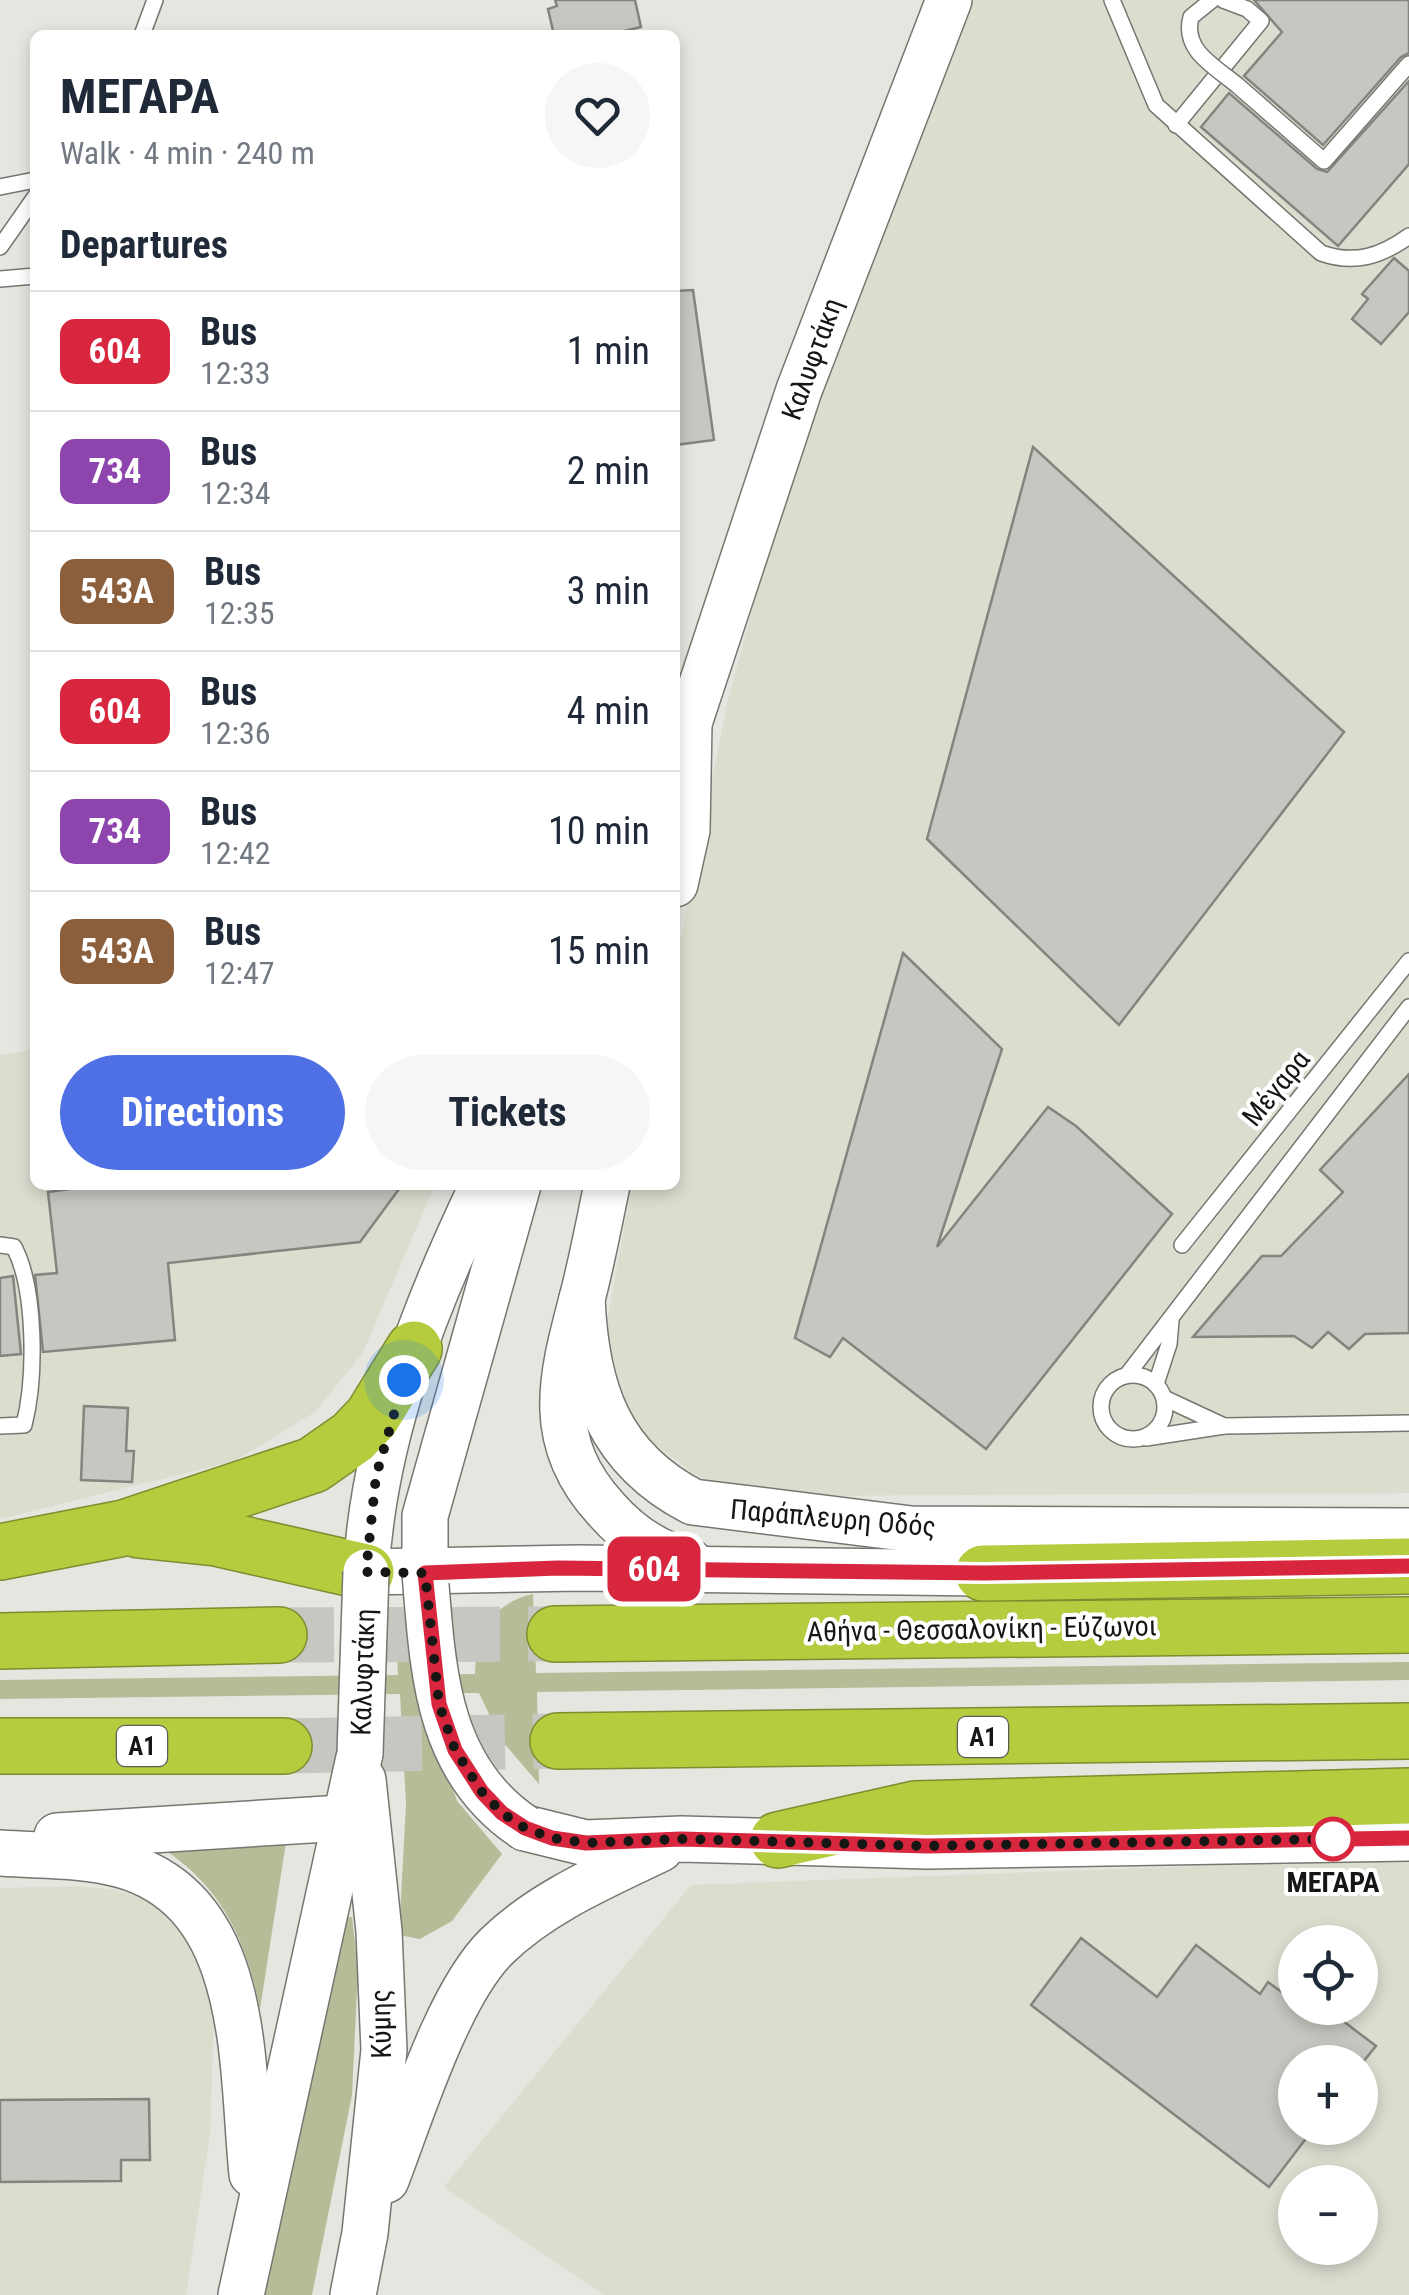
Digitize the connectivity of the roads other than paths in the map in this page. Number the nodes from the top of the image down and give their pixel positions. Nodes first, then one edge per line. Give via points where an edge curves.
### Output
1 (155, 0) edge
2 (950, 0) edge
3 (1112, 0) edge
4 (1212, 0) edge
5 (1223, 0) edge
6 (144, 30) edge
7 (1409, 64) edge
8 (1176, 125) junction
9 (30, 181) edge
10 (0, 187) edge
11 (30, 204) edge
12 (1409, 236) edge
13 (0, 247) edge
14 (30, 276) edge
15 (0, 279) edge
16 (682, 736) edge
17 (680, 862) edge
18 (1409, 961) edge
19 (1409, 1008) edge
20 (481, 1190) edge
21 (517, 1190) edge
22 (606, 1190) edge
23 (0, 1245) edge
24 (1182, 1245) dead end
25 (582, 1299) junction
26 (1171, 1321) junction
27 (414, 1349) junction
28 (1127, 1375) junction
29 (1160, 1391) junction
30 (1409, 1423) edge
31 (0, 1426) edge
32 (1224, 1426) junction
33 (1146, 1438) junction
34 (124, 1528) junction
35 (1409, 1531) edge
36 (1220, 1534) junction
37 (0, 1552) edge
38 (1409, 1566) edge
39 (736, 1570) junction
40 (366, 1572) junction
41 (425, 1573) junction
42 (984, 1573) junction
43 (1409, 1626) edge
44 (555, 1634) tunnel mouth
45 (279, 1635) tunnel mouth
46 (0, 1641) edge
47 (1409, 1731) edge
48 (558, 1741) tunnel mouth
49 (0, 1746) edge
50 (284, 1746) tunnel mouth
51 (360, 1752) joint
52 (1409, 1796) edge
53 (355, 1819) junction
54 (1409, 1838) edge
55 (681, 1839) junction
56 (0, 1840) edge
57 (778, 1840) junction
58 (0, 1852) edge
59 (256, 2215) junction
60 (366, 2233) junction
61 (241, 2295) edge
62 (353, 2295) edge

1 - 6 lane
2 - 16 main road, Καλυφτάκη via 799,390
3 - 8 lane via 1148,92
4 - 7 lane, bridge via 1191,17 1189,38 1324,161
5 - 8 lane via 1261,21
8 - 12 lane via 1321,253 1354,260 1375,256
9 - 10 lane
11 - 13 lane
14 - 15 lane
16 - 17 main road, Καλυφτάκη via 687,830
18 - 24 lane, Μέγαρα
19 - 26 lane
20 - 27 main road, Καλυφτάκη via 431,1294
21 - 41 main road via 425,1516
22 - 25 main road
23 - 31 lane via 14,1247 27,1272 31,1398 24,1425
25 - 36 main road, Παράπλευρη Οδός via 584,1352 600,1406 640,1464 692,1502 911,1529
25 - 39 main road via 566,1350 562,1403 570,1452 585,1484 646,1544 676,1559
26 - 28 lane
26 - 29 lane
27 - 34 highway via 372,1417 324,1458 274,1481
27 - 40 main road, Καλυφτάκη via 376,1476
28 - 29 lane via 1143,1376
28 - 33 lane via 1102,1394 1104,1425 1116,1436
29 - 32 lane
29 - 33 lane via 1166,1414
30 - 32 lane
32 - 33 lane
34 - 37 highway
34 - 40 highway via 216,1538
35 - 36 main road
36 - 42 main road
38 - 42 highway
39 - 41 main road
39 - 42 main road
40 - 41 main road
40 - 51 main road, Καλυφτάκη, bridge
41 - 55 main road, bridge via 446,1730 482,1792 525,1828 586,1843
43 - 44 highway, Αθήνα - Θεσσαλονίκη - Εύζωνοι
45 - 46 highway
47 - 48 highway, Α1
49 - 50 highway, Α1
51 - 53 main road, Κύμης
52 - 57 highway via 915,1809
53 - 56 main road
53 - 59 main road, Κύμης
53 - 60 main road, Κύμης via 384,2050
54 - 57 main road via 927,1846
55 - 57 main road
55 - 60 main road via 543,1910 496,1946 451,2019
58 - 59 main road via 125,1866 162,1883 204,1924 236,2008
59 - 61 main road, Κύμης
60 - 62 main road, Κύμης

